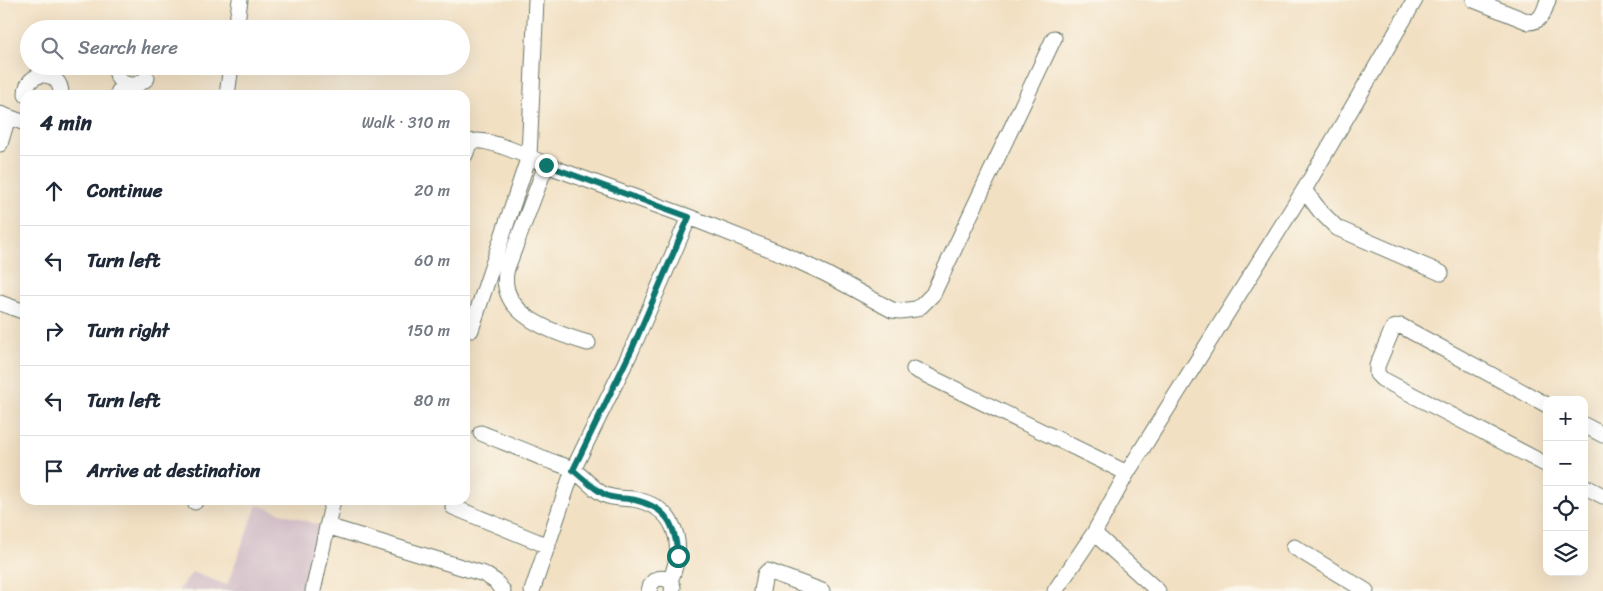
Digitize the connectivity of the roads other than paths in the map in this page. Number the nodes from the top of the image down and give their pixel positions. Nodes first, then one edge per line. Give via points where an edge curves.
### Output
1 (240, 0) edge
2 (536, 0) edge
3 (1415, 0) edge
4 (1474, 0) edge
5 (1548, 0) edge
6 (237, 20) edge
7 (1054, 38) dead end
8 (44, 75) edge
9 (44, 75) edge
10 (117, 75) edge
11 (146, 75) edge
12 (230, 75) edge
13 (120, 89) edge
14 (27, 90) edge
15 (60, 90) edge
16 (228, 90) edge
17 (4, 116) edge
18 (20, 121) edge
19 (0, 144) edge
20 (470, 144) edge
21 (529, 156) junction
22 (546, 165) junction
23 (1304, 190) junction
24 (689, 217) junction
25 (1441, 273) dead end
26 (0, 303) edge
27 (20, 310) edge
28 (471, 330) dead end
29 (588, 344) dead end
30 (914, 370) dead end
31 (1543, 403) edge
32 (1588, 427) edge
33 (481, 433) dead end
34 (1603, 435) edge
35 (1543, 463) edge
36 (573, 470) junction
37 (1128, 474) junction
38 (1588, 488) edge
39 (1603, 496) edge
40 (332, 505) edge
41 (453, 507) dead end
42 (327, 526) junction
43 (1094, 533) junction
44 (548, 546) junction
45 (1294, 547) dead end
46 (671, 586) edge
47 (814, 589) edge
48 (313, 591) edge
49 (503, 591) edge
50 (532, 591) edge
51 (649, 591) edge
52 (762, 591) edge
53 (1055, 591) edge
54 (1158, 591) edge
55 (1366, 591) edge

1 - 6 street
2 - 21 street
3 - 23 street
4 - 5 street via 1534,22 1540,18
7 - 24 street via 950,259 929,299 916,309 892,310 806,264
8 - 14 street via 31,80
9 - 15 street via 57,80
10 - 13 street
11 - 13 street via 142,83
12 - 16 street
17 - 18 street
17 - 19 street
20 - 21 street via 475,140 484,141
21 - 22 street
21 - 28 street
22 - 24 street
22 - 29 street via 507,268 506,289 515,305 543,328
23 - 25 street via 1337,228
23 - 37 street
24 - 36 street via 632,349
26 - 27 street
30 - 37 street
31 - 35 street via 1401,326 1393,328 1377,366 1377,374 1382,379
32 - 34 street
33 - 36 street
36 - 44 street
36 - 46 street via 605,495 634,500 664,515 675,530 678,556
37 - 43 street
38 - 39 street
40 - 42 street
41 - 44 street
42 - 48 street
42 - 49 street via 484,574
43 - 53 street
43 - 54 street
44 - 50 street
45 - 55 street
46 - 51 street via 662,577 657,578
47 - 52 street via 768,571

